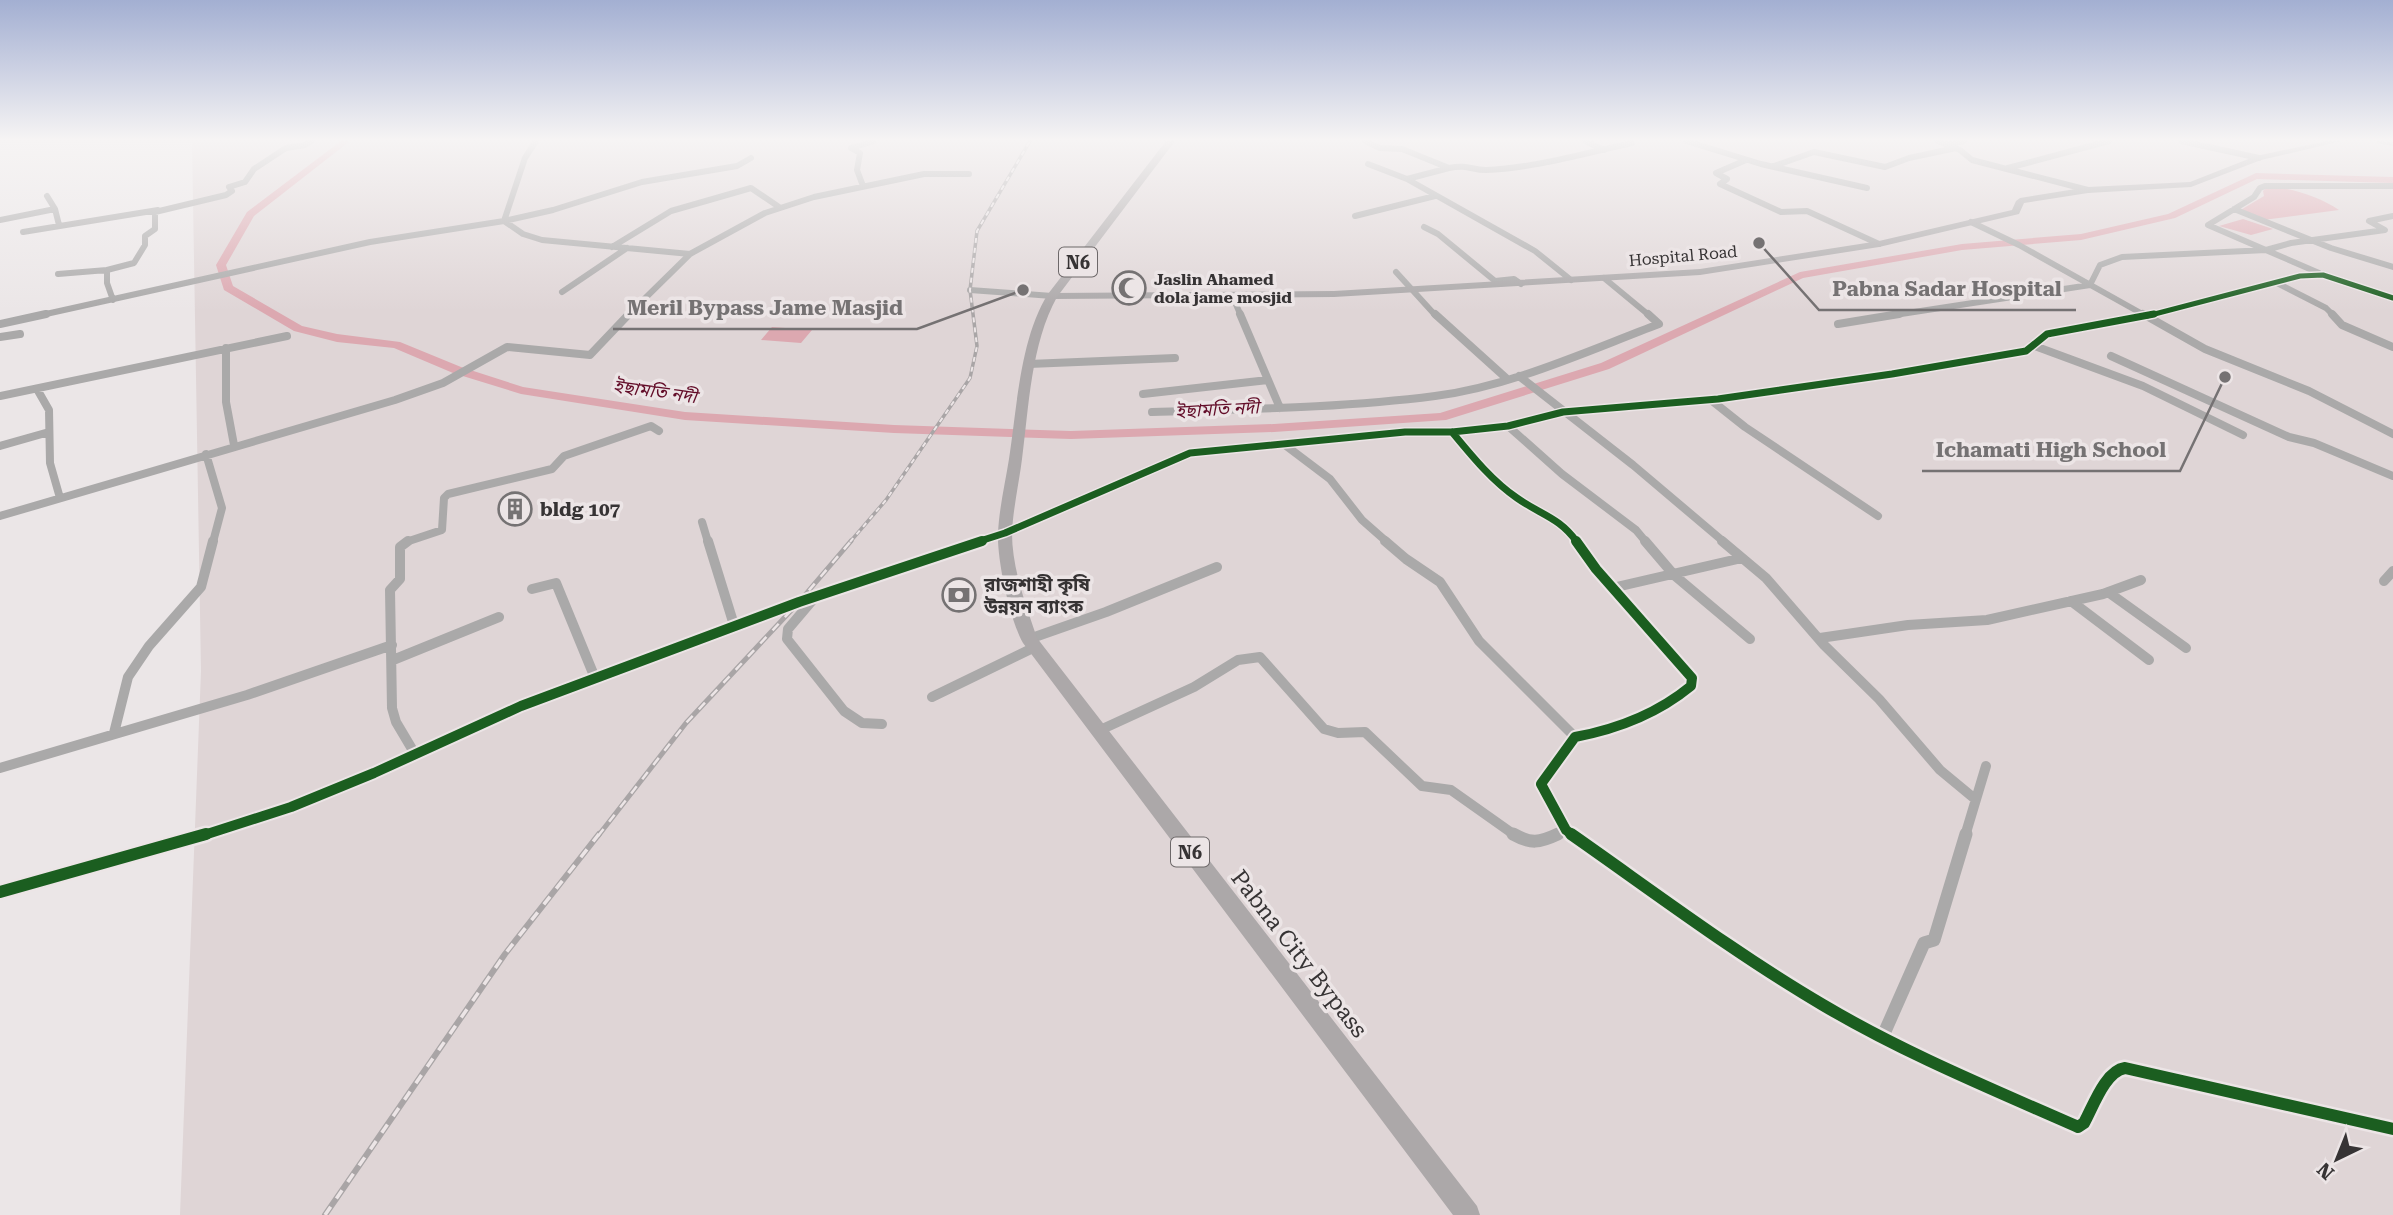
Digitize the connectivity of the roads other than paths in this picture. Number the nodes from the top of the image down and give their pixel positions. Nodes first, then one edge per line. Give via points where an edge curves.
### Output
1 (48, 198) edge
2 (214, 198) edge
3 (512, 198) edge
4 (592, 198) edge
5 (717, 198) edge
6 (765, 198) edge
7 (816, 198) edge
8 (1127, 198) edge
9 (1428, 198) edge
10 (1438, 198) edge
11 (1750, 198) edge
12 (2033, 198) edge
13 (2249, 198) edge
14 (779, 207) junction
15 (55, 209) junction
16 (2234, 209) junction
17 (158, 210) junction
18 (1355, 216) dead end
19 (2393, 216) edge
20 (0, 220) edge
21 (504, 221) junction
22 (1971, 222) junction
23 (59, 225) junction
24 (1424, 227) dead end
25 (2385, 230) junction
26 (23, 232) dead end
27 (2393, 233) edge
28 (2312, 241) junction
29 (1879, 244) junction
30 (612, 247) junction
31 (627, 248) junction
32 (2266, 250) junction
33 (690, 254) junction
34 (2393, 267) edge
35 (107, 270) junction
36 (1396, 272) dead end
37 (58, 274) dead end
38 (2323, 275) junction
39 (1604, 278) junction
40 (1571, 280) junction
41 (2277, 283) junction
42 (1521, 284) junction
43 (2090, 285) junction
44 (970, 290) dead end
45 (1411, 290) junction
46 (562, 292) dead end
47 (1233, 295) junction
48 (1052, 296) junction
49 (2393, 298) edge
50 (113, 300) junction
51 (2148, 316) junction
52 (0, 324) edge
53 (1838, 324) dead end
54 (20, 334) dead end
55 (287, 336) dead end
56 (0, 337) edge
57 (2032, 345) junction
58 (2393, 347) edge
59 (226, 348) junction
60 (2111, 356) dead end
61 (1175, 358) dead end
62 (1029, 364) junction
63 (1519, 376) junction
64 (1506, 378) junction
65 (1268, 380) junction
66 (37, 389) junction
67 (1143, 394) dead end
68 (0, 396) edge
69 (1711, 400) junction
70 (1280, 408) junction
71 (1153, 412) dead end
72 (1563, 412) junction
73 (1508, 426) junction
74 (659, 431) dead end
75 (49, 432) junction
76 (1452, 432) junction
77 (2243, 435) dead end
78 (2393, 435) edge
79 (234, 445) junction
80 (1285, 445) junction
81 (0, 446) edge
82 (206, 454) junction
83 (2393, 476) edge
84 (60, 498) junction
85 (0, 516) edge
86 (1878, 516) dead end
87 (702, 522) dead end
88 (1004, 533) junction
89 (1742, 558) junction
90 (1217, 567) dead end
91 (2393, 571) edge
92 (1674, 575) junction
93 (2141, 580) dead end
94 (2384, 581) dead end
95 (1612, 588) junction
96 (532, 589) dead end
97 (2108, 592) junction
98 (816, 596) junction
99 (2071, 601) junction
100 (499, 617) dead end
101 (734, 625) junction
102 (1820, 638) junction
103 (1750, 639) dead end
104 (1032, 643) junction
105 (392, 645) junction
106 (2186, 648) dead end
107 (393, 660) junction
108 (2149, 660) dead end
109 (595, 678) junction
110 (932, 697) dead end
111 (882, 724) dead end
112 (1098, 731) junction
113 (114, 733) junction
114 (1575, 737) junction
115 (415, 754) junction
116 (1986, 766) dead end
117 (0, 768) edge
118 (1975, 799) junction
119 (1566, 830) junction
120 (0, 892) edge
121 (1882, 1038) junction
122 (2393, 1129) edge
123 (1468, 1215) edge

1 - 15 street
2 - 17 street
3 - 21 street
4 - 21 street
5 - 30 street via 671,211
6 - 14 street
7 - 14 street
8 - 48 highway, N6
9 - 18 street
10 - 40 street via 1535,251
11 - 29 street via 1781,212 1807,211
12 - 22 main road, Hospital Road via 2024,199 2016,212
13 - 16 street
14 - 33 street
15 - 20 street
15 - 23 street
16 - 28 street
16 - 32 street via 2208,225
17 - 23 street
17 - 35 street via 154,232 145,236 134,263
19 - 25 street via 2369,220
21 - 30 street via 538,239
21 - 50 street via 370,242
22 - 29 main road, Hospital Road
22 - 43 street
23 - 26 street
24 - 42 street via 1495,281 1514,279
25 - 27 street
25 - 28 street
28 - 32 street
28 - 34 street
29 - 39 main road, Hospital Road via 1730,269
30 - 31 street
31 - 33 street
31 - 46 street
32 - 38 street
32 - 43 street via 2122,257 2101,262
33 - 79 street via 590,355 507,347 453,378 396,400
35 - 37 street
35 - 50 street
36 - 45 street
38 - 41 street
38 - 49 street
39 - 40 main road, Hospital Road
39 - 63 street via 1659,324
40 - 42 main road, Hospital Road
41 - 51 street
41 - 58 street via 2326,309 2342,326
42 - 45 main road, Hospital Road
43 - 51 street
43 - 53 street
44 - 48 street
45 - 47 main road, Hospital Road
45 - 64 street
47 - 48 main road, Hospital Road
47 - 65 street
48 - 62 highway, N6 via 1038,326
50 - 52 street
51 - 57 street via 2047,334
51 - 78 street via 2205,349 2309,391
54 - 56 street
55 - 59 street
57 - 69 street via 2026,351 1994,357
57 - 77 street via 2143,386
59 - 66 street
59 - 79 street via 226,402
60 - 83 street via 2290,437
61 - 62 street
62 - 88 highway, Pabna City Bypass / N6
63 - 64 street
63 - 72 street
64 - 70 street via 1437,396
65 - 67 street
65 - 70 street
66 - 68 street
66 - 75 street via 49,410
69 - 72 street
69 - 86 street
70 - 71 street
72 - 73 street
72 - 89 street
73 - 76 street
73 - 92 street via 1636,530
74 - 105 street via 651,426 564,456 552,469 445,496 442,530 400,547 400,579 390,590
75 - 81 street
75 - 84 street via 50,463
76 - 80 street via 1405,432
76 - 95 street via 1516,498 1564,524
79 - 82 street
80 - 88 street via 1190,453
80 - 114 street via 1330,479 1362,520 1406,559 1440,582 1479,641
82 - 84 street
82 - 113 street via 222,508 201,587 128,677
84 - 85 street
87 - 101 street
88 - 98 street
88 - 104 highway, Pabna City Bypass / N6 via 1006,558
89 - 92 street
89 - 102 street
90 - 104 street
91 - 94 street
92 - 95 street
92 - 103 street
93 - 97 street
95 - 114 street via 1693,682 1681,695 1619,728
96 - 109 street via 556,583
97 - 99 street
97 - 106 street
98 - 101 street
98 - 111 street via 788,629 787,639 844,711 862,723
99 - 102 street via 1987,620
99 - 108 street
100 - 107 street
101 - 109 street
102 - 118 street via 1940,770
104 - 110 street
104 - 112 highway, Pabna City Bypass / N6
105 - 107 street
105 - 113 street via 247,695
107 - 115 street via 392,708
109 - 115 street
112 - 119 street via 1194,687 1238,660 1260,657 1325,729 1366,732 1425,788 1451,790 1509,832 1533,843
112 - 123 highway, Pabna City Bypass / N6
113 - 117 street
114 - 119 street via 1541,784
115 - 120 street via 291,807
116 - 118 street
118 - 121 street via 1934,940 1924,943
119 - 121 street via 1701,926
121 - 122 street via 2078,1127 2109,1078 2125,1068

